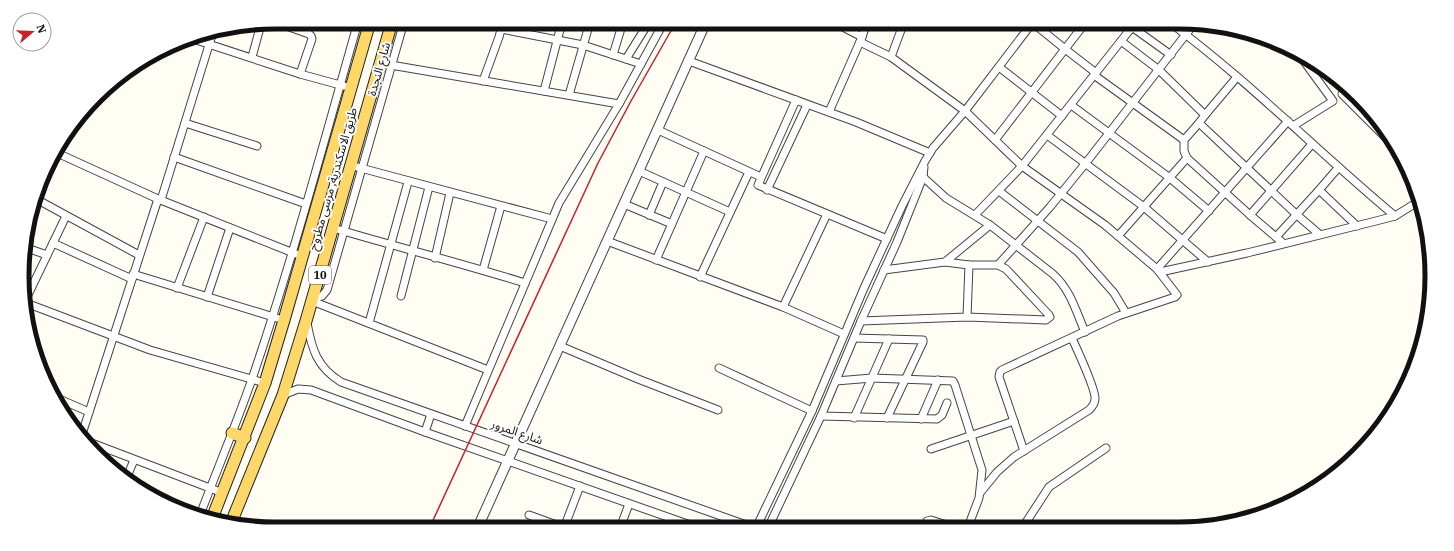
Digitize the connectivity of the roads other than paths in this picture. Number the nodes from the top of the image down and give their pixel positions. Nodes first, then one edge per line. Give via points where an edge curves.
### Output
1 (295, 29) edge
2 (356, 29) edge
3 (368, 29) edge
4 (390, 29) edge
5 (402, 29) edge
6 (501, 29) edge
7 (515, 29) edge
8 (560, 29) edge
9 (588, 29) edge
10 (621, 29) edge
11 (645, 29) edge
12 (660, 29) edge
13 (704, 29) edge
14 (844, 29) edge
15 (865, 29) edge
16 (901, 29) edge
17 (1028, 29) edge
18 (1040, 29) edge
19 (1081, 29) edge
20 (1131, 29) edge
21 (1137, 29) edge
22 (1178, 29) edge
23 (259, 30) edge
24 (1190, 30) edge
25 (1186, 35) junction
26 (211, 37) edge
27 (557, 39) junction
28 (861, 40) junction
29 (199, 41) edge
30 (1121, 41) junction
31 (209, 44) junction
32 (584, 45) junction
33 (1065, 49) junction
34 (613, 55) junction
35 (1171, 55) junction
36 (252, 57) junction
37 (891, 57) junction
38 (626, 59) junction
39 (689, 61) junction
40 (380, 63) junction
41 (641, 64) junction
42 (391, 65) junction
43 (1307, 65) edge
44 (999, 67) junction
45 (1159, 70) junction
46 (300, 74) junction
47 (1095, 74) junction
48 (1237, 77) junction
49 (483, 81) junction
50 (340, 85) junction
51 (352, 88) junction
52 (544, 91) junction
53 (1032, 92) junction
54 (1344, 93) edge
55 (569, 96) junction
56 (796, 100) junction
57 (1333, 101) junction
58 (1134, 103) junction
59 (619, 104) junction
60 (807, 105) junction
61 (1071, 105) junction
62 (964, 111) junction
63 (829, 112) junction
64 (1205, 115) junction
65 (1062, 116) junction
66 (185, 123) junction
67 (1199, 123) junction
68 (1291, 124) junction
69 (658, 130) junction
70 (1110, 133) junction
71 (1047, 135) junction
72 (994, 140) junction
73 (1184, 140) junction
74 (1312, 144) junction
75 (257, 146) dead end
76 (704, 151) junction
77 (930, 153) junction
78 (61, 155) edge
79 (174, 157) junction
80 (1187, 158) junction
81 (925, 161) junction
82 (1085, 164) junction
83 (1022, 166) junction
84 (356, 167) junction
85 (1248, 168) junction
86 (1338, 168) junction
87 (639, 171) junction
88 (749, 172) junction
89 (761, 177) junction
90 (923, 177) junction
91 (1170, 178) junction
92 (408, 182) junction
93 (663, 182) junction
94 (429, 187) junction
95 (767, 190) junction
96 (1319, 190) junction
97 (999, 191) junction
98 (1271, 191) junction
99 (686, 192) junction
100 (450, 193) junction
101 (1060, 193) junction
102 (1225, 193) junction
103 (159, 200) junction
104 (40, 201) edge
105 (306, 204) junction
106 (624, 204) junction
107 (1414, 204) edge
108 (502, 206) junction
109 (1144, 207) junction
110 (1209, 211) junction
111 (730, 212) junction
112 (827, 214) junction
113 (649, 215) junction
114 (975, 215) junction
115 (1250, 215) junction
116 (1297, 215) junction
117 (66, 216) junction
118 (1395, 216) junction
119 (204, 217) junction
120 (552, 219) junction
121 (1037, 220) junction
122 (672, 224) junction
123 (990, 225) junction
124 (1357, 226) junction
125 (230, 228) junction
126 (338, 230) junction
127 (1319, 234) junction
128 (1118, 236) junction
129 (1276, 237) junction
130 (887, 239) junction
131 (606, 241) junction
132 (1182, 241) junction
133 (53, 243) junction
134 (1283, 243) junction
135 (390, 245) junction
136 (1016, 245) junction
137 (31, 249) edge
138 (414, 252) junction
139 (292, 253) junction
140 (47, 255) junction
141 (140, 255) junction
142 (302, 257) junction
143 (435, 258) junction
144 (656, 260) junction
145 (945, 262) junction
146 (1208, 262) junction
147 (969, 265) junction
148 (998, 265) junction
149 (483, 270) junction
150 (884, 270) junction
151 (1159, 270) junction
152 (133, 276) junction
153 (700, 277) junction
154 (525, 283) junction
155 (177, 288) junction
156 (30, 291) edge
157 (207, 296) junction
158 (402, 296) dead end
159 (313, 300) junction
160 (31, 305) edge
161 (783, 307) junction
162 (1126, 313) junction
163 (272, 316) junction
164 (967, 317) junction
165 (284, 320) junction
166 (306, 321) junction
167 (861, 321) junction
168 (368, 323) junction
169 (1085, 332) junction
170 (844, 334) junction
171 (114, 336) junction
172 (854, 338) junction
173 (1072, 338) junction
174 (889, 339) junction
175 (560, 346) junction
176 (718, 368) dead end
177 (488, 370) junction
178 (872, 378) junction
179 (905, 379) junction
180 (252, 380) junction
181 (938, 380) junction
182 (836, 381) junction
183 (265, 384) junction
184 (282, 395) junction
185 (63, 401) edge
186 (947, 403) dead end
187 (718, 410) dead end
188 (812, 411) junction
189 (89, 412) junction
190 (431, 414) junction
191 (821, 416) junction
192 (854, 418) junction
193 (887, 418) junction
194 (921, 418) junction
195 (1014, 421) junction
196 (465, 426) junction
197 (83, 430) edge
198 (425, 432) junction
199 (232, 433) junction
200 (972, 436) junction
201 (244, 438) junction
202 (515, 443) junction
203 (1106, 448) dead end
204 (931, 449) dead end
205 (102, 451) edge
206 (1024, 451) junction
207 (134, 460) junction
208 (508, 460) junction
209 (128, 473) edge
210 (580, 486) junction
211 (210, 489) junction
212 (222, 493) junction
213 (980, 493) junction
214 (629, 504) junction
215 (202, 511) edge
216 (213, 514) edge
217 (529, 515) dead end
218 (234, 518) edge
219 (480, 522) edge
220 (548, 522) edge
221 (566, 522) edge
222 (622, 522) edge
223 (675, 522) edge
224 (738, 522) edge
225 (758, 522) edge
226 (771, 522) edge
227 (927, 522) edge
228 (937, 522) edge
229 (970, 522) edge
230 (1026, 522) edge

1 - 46 street via 309,34 312,39
2 - 50 street
3 - 51 main road, طريق الاسكندرية, مرسى مطروح / 10
4 - 40 main road, طريق الاسكندرية, مرسى مطروح / 10
5 - 42 street, شارع النجدة
6 - 49 street
7 - 27 street
8 - 27 street
9 - 32 street
10 - 34 street
11 - 38 street
12 - 41 street
13 - 39 street
14 - 28 street
15 - 28 street
16 - 37 street
17 - 44 street
18 - 33 street
19 - 33 street
20 - 30 street
21 - 35 street
22 - 25 street
23 - 36 street
24 - 25 street
25 - 35 street
25 - 48 street
26 - 31 street
27 - 32 street
27 - 52 street
28 - 37 street
28 - 63 street
29 - 31 street
30 - 45 street
30 - 47 street
31 - 36 street
31 - 66 street
32 - 34 street
32 - 55 street
33 - 47 street
33 - 53 street
34 - 38 street
35 - 45 street
36 - 46 street
37 - 62 street
38 - 41 street
39 - 56 street
39 - 69 street
40 - 42 street
40 - 84 main road, طريق الاسكندرية, مرسى مطروح / 10
41 - 59 street
42 - 49 street
42 - 84 street, شارع النجدة
43 - 57 street
44 - 53 street
44 - 62 street
45 - 58 street
45 - 64 street
46 - 50 street
47 - 58 street
47 - 61 street
48 - 64 street
48 - 68 street
49 - 52 street
50 - 51 street
50 - 105 street
51 - 142 main road, طريق الاسكندرية, مرسى مطروح / 10
52 - 55 street
53 - 65 street
53 - 72 street
54 - 57 street
55 - 59 street
56 - 60 street
56 - 89 street
57 - 68 street
58 - 70 street
58 - 73 street
59 - 120 street
60 - 63 street
60 - 95 street
61 - 65 street
61 - 70 street
62 - 72 street
62 - 77 street
63 - 77 street
64 - 67 street
65 - 71 street
66 - 75 street
66 - 79 street
67 - 73 street
67 - 85 street
68 - 74 street
68 - 85 street
69 - 76 street
69 - 87 street
70 - 82 street
70 - 91 street
71 - 82 street
71 - 83 street
72 - 83 street
73 - 80 street
74 - 86 street
74 - 98 street
76 - 88 street
76 - 99 street
77 - 81 street
78 - 103 street
79 - 103 street
79 - 105 street
80 - 91 street
80 - 102 street
81 - 90 street
81 - 130 street
82 - 101 street
82 - 109 street
83 - 97 street
83 - 101 street
84 - 92 street
84 - 126 main road, طريق الاسكندرية, مرسى مطروح / 10
85 - 98 street
85 - 102 street
86 - 96 street
86 - 118 street
87 - 93 street
87 - 106 street
88 - 89 street
88 - 111 street
89 - 95 street via 758,185
90 - 114 street via 946,198
90 - 150 street
91 - 109 street
91 - 110 street
92 - 94 street
92 - 135 street
93 - 99 street
93 - 113 street
94 - 100 street
94 - 138 street
95 - 112 street
96 - 116 street
96 - 124 street
97 - 114 street
97 - 121 street
98 - 115 street
98 - 116 street
99 - 111 street
99 - 122 street
100 - 108 street
100 - 143 street
101 - 121 street
101 - 128 street
102 - 110 street
102 - 115 street
103 - 119 street
103 - 141 street
104 - 117 street
105 - 139 street
106 - 113 street
106 - 131 street
107 - 118 street
108 - 120 street
108 - 149 street
109 - 128 street
109 - 132 street
110 - 132 street
111 - 153 street
112 - 130 street
112 - 161 street
113 - 122 street
114 - 123 street
115 - 129 street
116 - 127 street
116 - 129 street
117 - 133 street
117 - 141 street
118 - 124 street
119 - 125 street
119 - 155 street
120 - 154 street
121 - 136 street
121 - 162 street via 1078,252 1114,293
122 - 144 street
123 - 136 street
123 - 145 street
124 - 127 street
125 - 139 street
125 - 157 street
126 - 135 street
126 - 159 main road, طريق الاسكندرية, مرسى مطروح / 10
127 - 134 street
128 - 151 street
129 - 134 street
130 - 170 street
131 - 144 street
131 - 175 street
132 - 146 street
132 - 151 street
133 - 140 street
133 - 152 street
134 - 146 street
135 - 138 street
135 - 168 street
136 - 148 street
136 - 169 street via 1062,282
137 - 140 street
138 - 143 street
138 - 158 street
139 - 142 street
139 - 163 street
140 - 156 street
141 - 152 street
142 - 165 main road, طريق الاسكندرية, مرسى مطروح / 10
143 - 149 street
144 - 153 street
145 - 147 street
145 - 150 street
146 - 151 street
147 - 148 street
147 - 164 street
148 - 164 street via 1009,272 1050,317 1046,320
149 - 154 street
150 - 167 street
151 - 162 street via 1176,296
152 - 155 street
152 - 171 street
153 - 161 street
154 - 177 street
155 - 157 street
157 - 163 street
159 - 166 main road, طريق الاسكندرية, مرسى مطروح / 10
159 - 168 street
160 - 171 street
161 - 170 street
162 - 169 street
163 - 165 street
163 - 180 street
164 - 167 street
165 - 183 main road, طريق الاسكندرية, مرسى مطروح / 10
166 - 184 main road, طريق الاسكندرية, مرسى مطروح / 10
166 - 190 street, شارع المرور via 314,352 332,377
167 - 172 street
168 - 177 street
169 - 173 street
170 - 188 street
171 - 180 street via 150,350
171 - 189 street
172 - 174 street
172 - 182 street
173 - 195 street via 1000,372 999,377
173 - 206 street via 1094,390 1093,405
174 - 178 street
174 - 179 street via 923,340
175 - 187 street
175 - 202 street
176 - 188 street
177 - 196 street
178 - 179 street
178 - 182 street
178 - 192 street
179 - 181 street
179 - 193 street
180 - 183 street
180 - 199 street
181 - 194 street
181 - 200 street via 950,380 954,383
182 - 191 street
183 - 201 main road, طريق الاسكندرية, مرسى مطروح / 10
184 - 198 street via 298,389 311,390
184 - 218 main road, طريق الاسكندرية, مرسى مطروح / 10
185 - 189 street
186 - 194 street via 940,417
188 - 225 street
189 - 197 street
190 - 196 street, شارع المرور
190 - 198 street
191 - 192 street
191 - 226 street
192 - 193 street
193 - 194 street
195 - 200 street
195 - 206 street
196 - 202 street, شارع المرور
198 - 208 street
199 - 201 main road
199 - 211 street
200 - 204 street
200 - 213 street via 982,470
201 - 212 main road, طريق الاسكندرية, مرسى مطروح / 10
202 - 208 street
202 - 224 street, شارع المرور
203 - 230 street via 1049,487
205 - 207 street
206 - 213 street via 1002,467
207 - 209 street
207 - 211 street
208 - 210 street
208 - 219 street
210 - 214 street
210 - 221 street
211 - 212 street
211 - 215 street
212 - 216 main road, طريق الاسكندرية, مرسى مطروح / 10
213 - 229 street
214 - 222 street
214 - 223 street
217 - 220 street
227 - 228 street

